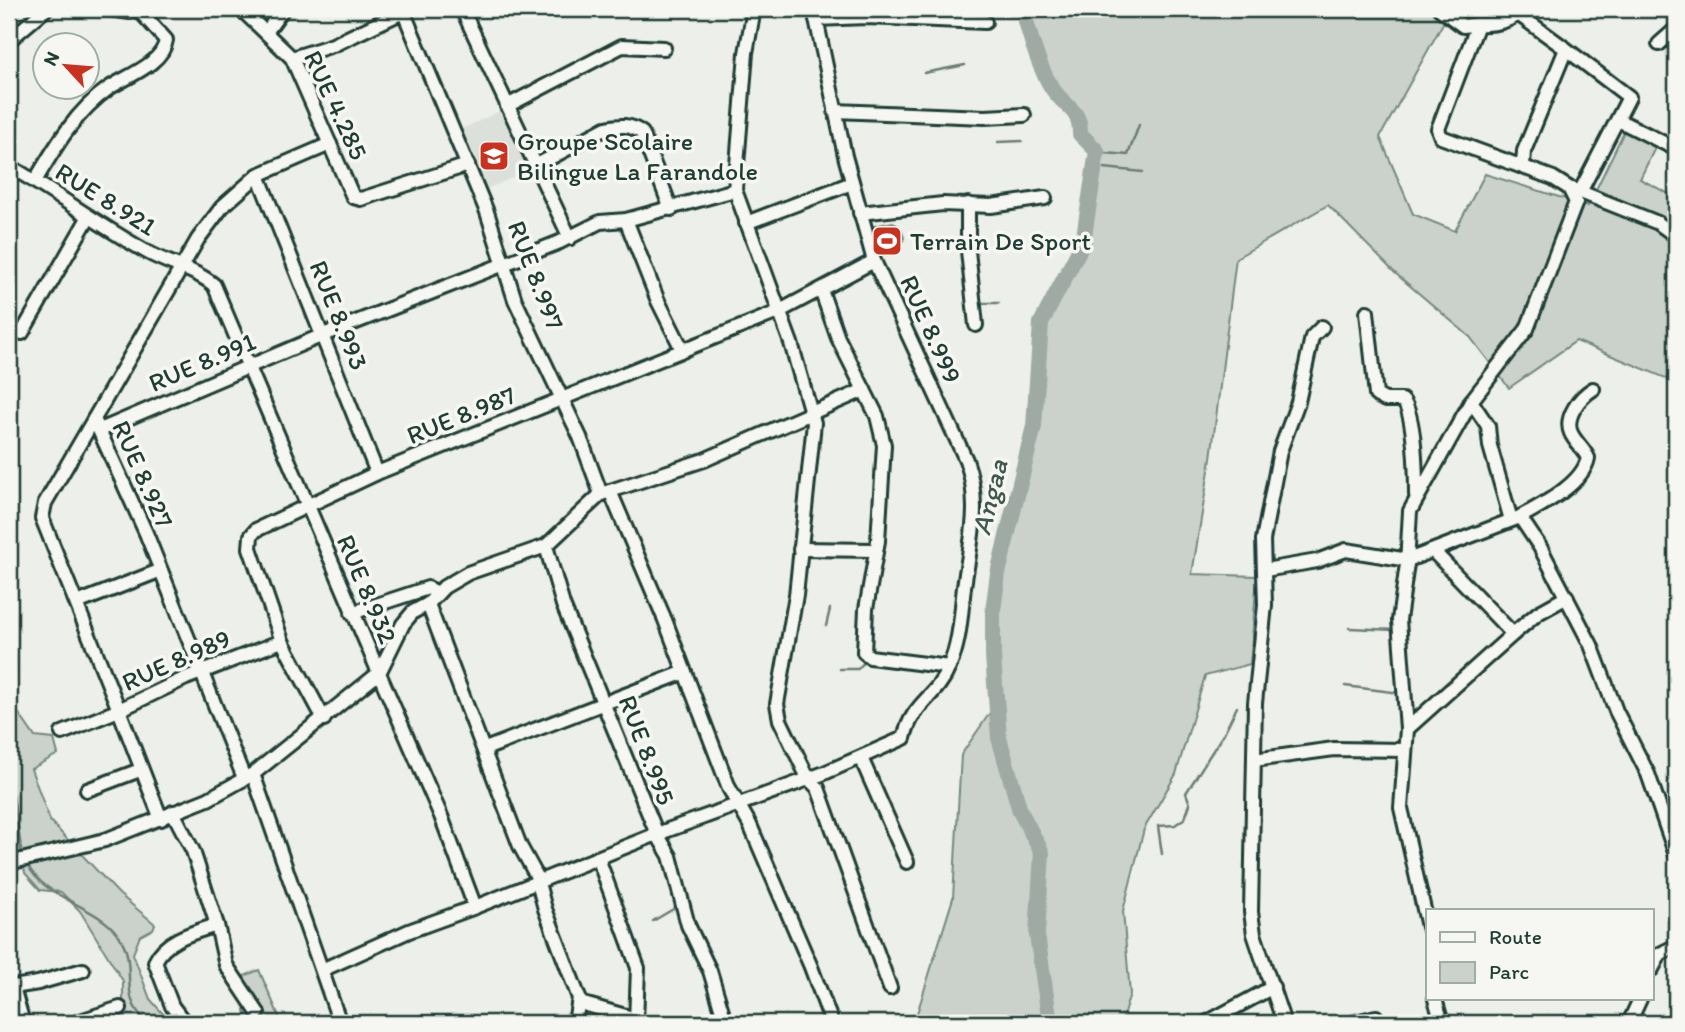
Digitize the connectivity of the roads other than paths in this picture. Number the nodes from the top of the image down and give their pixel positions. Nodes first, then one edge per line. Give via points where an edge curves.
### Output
1 (46, 9) edge
2 (110, 9) edge
3 (137, 9) edge
4 (241, 9) edge
5 (283, 9) edge
6 (462, 9) edge
7 (754, 9) edge
8 (1440, 9) edge
9 (407, 11) edge
10 (1521, 11) edge
11 (815, 14) edge
12 (985, 22) dead end
13 (1478, 23) junction
14 (1676, 29) edge
15 (267, 31) junction
16 (11, 37) edge
17 (1659, 44) dead end
18 (664, 48) dead end
19 (1566, 49) junction
20 (292, 58) junction
21 (507, 106) junction
22 (835, 111) junction
23 (1024, 115) dead end
24 (1618, 120) junction
25 (330, 144) junction
26 (1676, 149) edge
27 (468, 165) junction
28 (537, 165) junction
29 (1523, 165) junction
30 (9, 166) edge
31 (258, 175) junction
32 (35, 181) junction
33 (852, 183) junction
34 (735, 190) junction
35 (1575, 190) junction
36 (1045, 198) dead end
37 (968, 204) junction
38 (671, 209) junction
39 (860, 214) junction
40 (88, 218) junction
41 (626, 220) junction
42 (746, 223) junction
43 (1676, 236) edge
44 (570, 238) junction
45 (874, 261) junction
46 (504, 264) junction
47 (180, 268) junction
48 (821, 290) junction
49 (778, 312) junction
50 (1367, 312) dead end
51 (976, 325) dead end
52 (1322, 327) dead end
53 (22, 333) dead end
54 (323, 335) junction
55 (683, 351) junction
56 (248, 367) junction
57 (1593, 389) dead end
58 (864, 390) junction
59 (562, 398) junction
60 (1471, 401) junction
61 (812, 414) junction
62 (97, 425) junction
63 (377, 473) junction
64 (605, 493) junction
65 (1415, 499) junction
66 (306, 505) junction
67 (1516, 518) junction
68 (546, 547) junction
69 (800, 549) junction
70 (876, 550) junction
71 (1433, 551) junction
72 (1408, 560) junction
73 (1265, 570) junction
74 (159, 571) junction
75 (438, 593) junction
76 (1567, 597) junction
77 (77, 603) junction
78 (428, 604) junction
79 (352, 613) junction
80 (1513, 634) junction
81 (282, 641) junction
82 (949, 667) junction
83 (203, 671) junction
84 (685, 672) junction
85 (379, 673) junction
86 (603, 701) junction
87 (119, 710) junction
88 (324, 719) junction
89 (1407, 729) junction
90 (62, 733) dead end
91 (485, 748) junction
92 (1405, 750) junction
93 (861, 758) junction
94 (1254, 760) junction
95 (140, 770) junction
96 (248, 776) junction
97 (808, 778) junction
98 (87, 790) dead end
99 (736, 804) junction
100 (173, 812) junction
101 (161, 818) junction
102 (657, 834) junction
103 (1676, 855) edge
104 (598, 858) junction
105 (907, 862) dead end
106 (10, 863) edge
107 (538, 880) junction
108 (475, 907) junction
109 (1426, 919) edge
110 (217, 925) junction
111 (1676, 946) edge
112 (1654, 965) edge
113 (324, 969) junction
114 (83, 970) dead end
115 (11, 987) edge
116 (1273, 987) junction
117 (890, 988) dead end
118 (1435, 1000) edge
119 (1640, 1000) edge
120 (580, 1003) junction
121 (120, 1008) dead end
122 (722, 1011) dead end
123 (258, 1013) dead end
124 (636, 1021) edge
125 (184, 1022) edge
126 (23, 1023) edge
127 (74, 1023) edge
128 (340, 1023) edge
129 (575, 1023) edge
130 (832, 1023) edge
131 (1206, 1023) edge
132 (1284, 1023) edge
133 (1352, 1023) edge
134 (1380, 1023) edge
135 (1442, 1023) edge
136 (1629, 1023) edge

1 - 16 street
2 - 3 street
3 - 32 street via 166,40 165,47 149,64 81,110
4 - 15 street, RUE 4.285
5 - 15 street
6 - 21 street
7 - 34 street
8 - 13 street via 1464,26
9 - 20 street
9 - 27 street, RUE 8.997
10 - 13 street via 1493,25
10 - 19 street
11 - 12 street
11 - 22 street, RUE 8.999
13 - 29 street via 1438,129 1441,137
14 - 17 street
15 - 20 street, RUE 4.285
18 - 21 street via 622,46
19 - 24 street via 1629,97
19 - 29 street via 1524,150
20 - 25 street, RUE 4.285
21 - 28 street
22 - 23 street
22 - 33 street, RUE 8.999
24 - 26 street
24 - 35 street
25 - 27 street, RUE 4.285 via 353,197 361,199
25 - 31 street, RUE 8.927
27 - 46 street, RUE 8.997
28 - 38 street via 606,128 636,128
28 - 44 street
29 - 35 street
30 - 32 street, RUE 8.921
31 - 47 street, RUE 8.927 via 222,207
31 - 54 street, RUE 8.993
32 - 40 street, RUE 8.921
33 - 39 street, RUE 8.999
33 - 42 street
34 - 38 street, RUE 8.991
34 - 42 street
35 - 43 street via 1648,218
35 - 60 street via 1575,208 1527,329
36 - 37 street via 991,206
37 - 39 street
37 - 51 street
38 - 41 street, RUE 8.991
39 - 45 street, RUE 8.999
40 - 47 street, RUE 8.921
40 - 53 street
41 - 44 street, RUE 8.991 via 600,222
41 - 55 street
42 - 49 street
44 - 46 street, RUE 8.991
45 - 48 street, RUE 8.987
45 - 82 street, RUE 8.999 via 974,485 975,526
46 - 54 street, RUE 8.991
46 - 59 street, RUE 8.997 via 515,300
47 - 56 street, RUE 8.932 via 214,285
47 - 62 street, RUE 8.927
48 - 49 street, RUE 8.987
48 - 58 street
49 - 55 street, RUE 8.987
49 - 61 street
50 - 65 street via 1376,395 1402,400 1410,412
52 - 73 street via 1312,337 1298,402 1280,451 1263,540
54 - 56 street, RUE 8.991
54 - 63 street, RUE 8.993
55 - 59 street, RUE 8.987
56 - 62 street, RUE 8.991
56 - 66 street, RUE 8.932
57 - 67 street via 1571,416 1571,432 1588,458 1586,466 1554,498
58 - 61 street
58 - 70 street via 884,445
59 - 63 street, RUE 8.987
59 - 64 street, RUE 8.997
60 - 65 street
60 - 67 street via 1488,426 1490,446
61 - 64 street via 704,460
61 - 69 street via 814,444
62 - 74 street, RUE 8.927
62 - 77 street via 42,512 48,538
63 - 66 street, RUE 8.987
64 - 68 street
64 - 84 street, RUE 8.997
65 - 72 street via 1408,523
66 - 79 street, RUE 8.932
66 - 81 street, RUE 8.987 via 264,524 251,536
67 - 71 street
67 - 76 street
68 - 75 street via 468,573
68 - 86 street, RUE 8.995 via 563,605
69 - 70 street
69 - 97 street via 777,704
70 - 82 street via 866,609 866,656
71 - 72 street
71 - 80 street
72 - 73 street via 1346,550 1317,561
72 - 89 street via 1399,620
73 - 94 street
74 - 77 street
74 - 83 street, RUE 8.927
75 - 78 street
75 - 79 street via 428,588
76 - 80 street
76 - 103 street via 1648,774
77 - 87 street
78 - 85 street via 403,624
78 - 91 street
79 - 85 street, RUE 8.932
80 - 89 street
81 - 83 street, RUE 8.989
81 - 88 street, RUE 8.987
82 - 93 street via 935,692 914,710 904,738
83 - 87 street, RUE 8.989
83 - 96 street, RUE 8.927
84 - 86 street
84 - 99 street, RUE 8.997
85 - 88 street, RUE 8.932
85 - 108 street
86 - 91 street
86 - 102 street, RUE 8.995
87 - 90 street
87 - 95 street, RUE 8.989
88 - 96 street, RUE 8.932
89 - 92 street
91 - 107 street via 520,846
92 - 94 street via 1334,748
92 - 109 street via 1401,808
93 - 97 street
93 - 105 street
94 - 116 street via 1251,912
95 - 98 street
95 - 101 street, RUE 8.989
96 - 100 street, RUE 8.932
96 - 113 street, RUE 8.927
97 - 99 street
97 - 117 street via 818,788
99 - 102 street
99 - 130 street, RUE 8.997 via 750,825
100 - 101 street, RUE 8.932
100 - 110 street via 193,851
101 - 106 street, RUE 8.932 via 106,840
102 - 104 street, RUE 8.995
102 - 122 street via 670,856 688,925 710,971
104 - 107 street, RUE 8.995
104 - 124 street via 638,968
107 - 108 street, RUE 8.995
107 - 120 street
108 - 113 street, RUE 8.995
110 - 123 street via 226,965
110 - 125 street via 160,950 155,962 172,1006
111 - 112 street via 1660,954
113 - 128 street, RUE 8.927
114 - 115 street
115 - 126 street
116 - 131 street
116 - 132 street
118 - 135 street
119 - 136 street
120 - 124 street
120 - 129 street
121 - 127 street
133 - 134 street via 1371,1017

